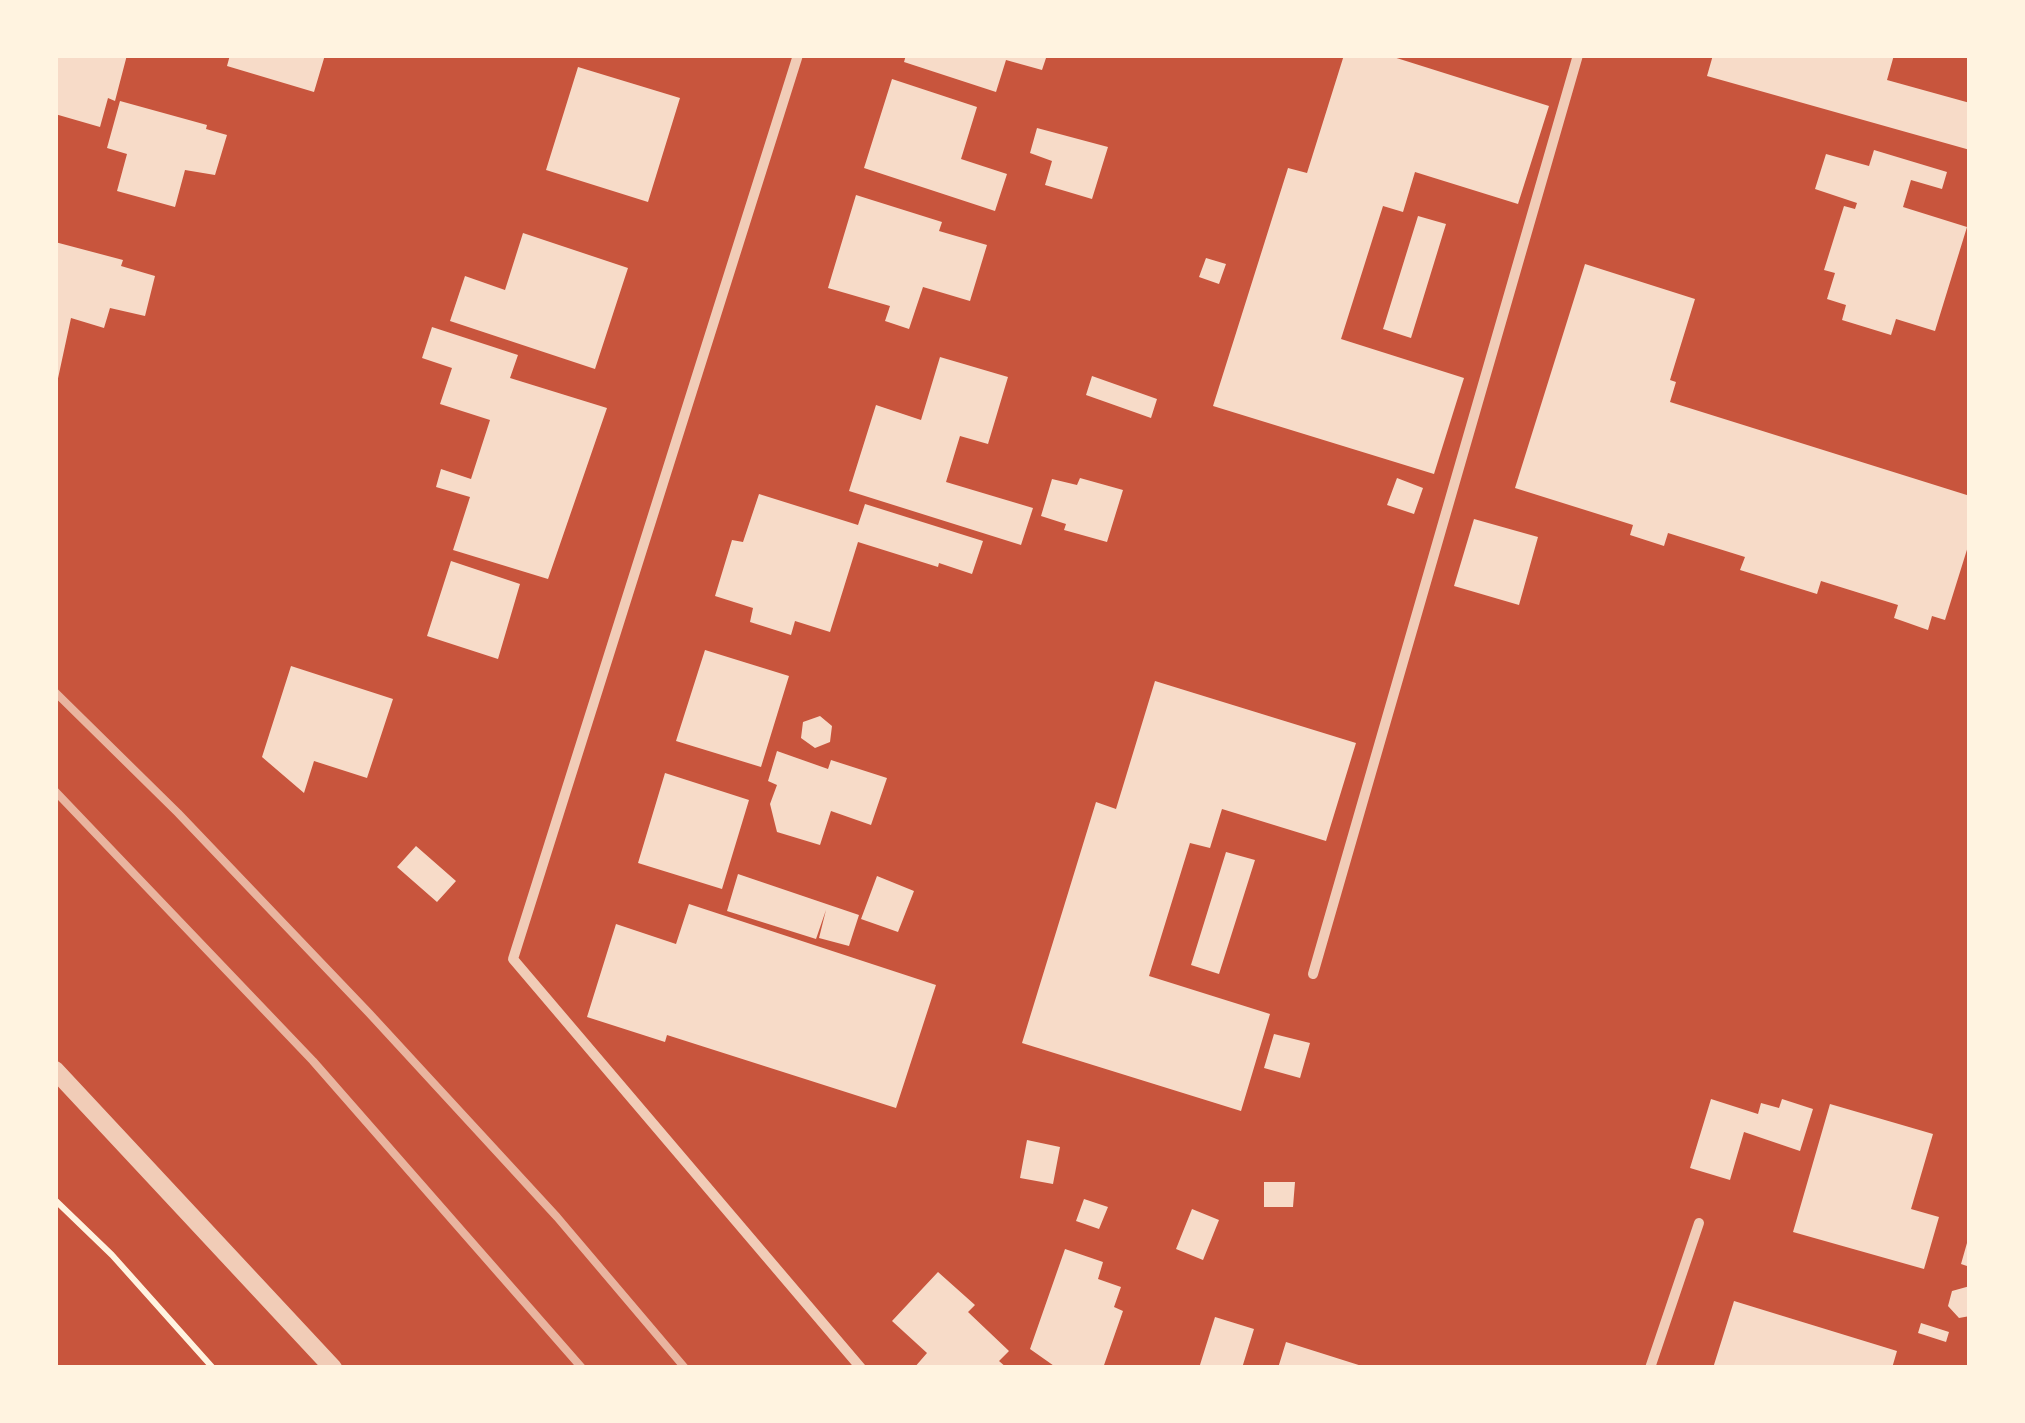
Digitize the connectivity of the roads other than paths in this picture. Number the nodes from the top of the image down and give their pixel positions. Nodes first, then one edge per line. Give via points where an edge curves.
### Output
1 (798, 55) edge
2 (1578, 55) edge
3 (1312, 974) dead end
4 (55, 1070) edge
5 (1699, 1223) dead end
6 (333, 1368) edge
7 (861, 1368) edge
8 (1650, 1368) edge

1 - 7 street via 513,959
2 - 3 street
4 - 6 street
5 - 8 street

